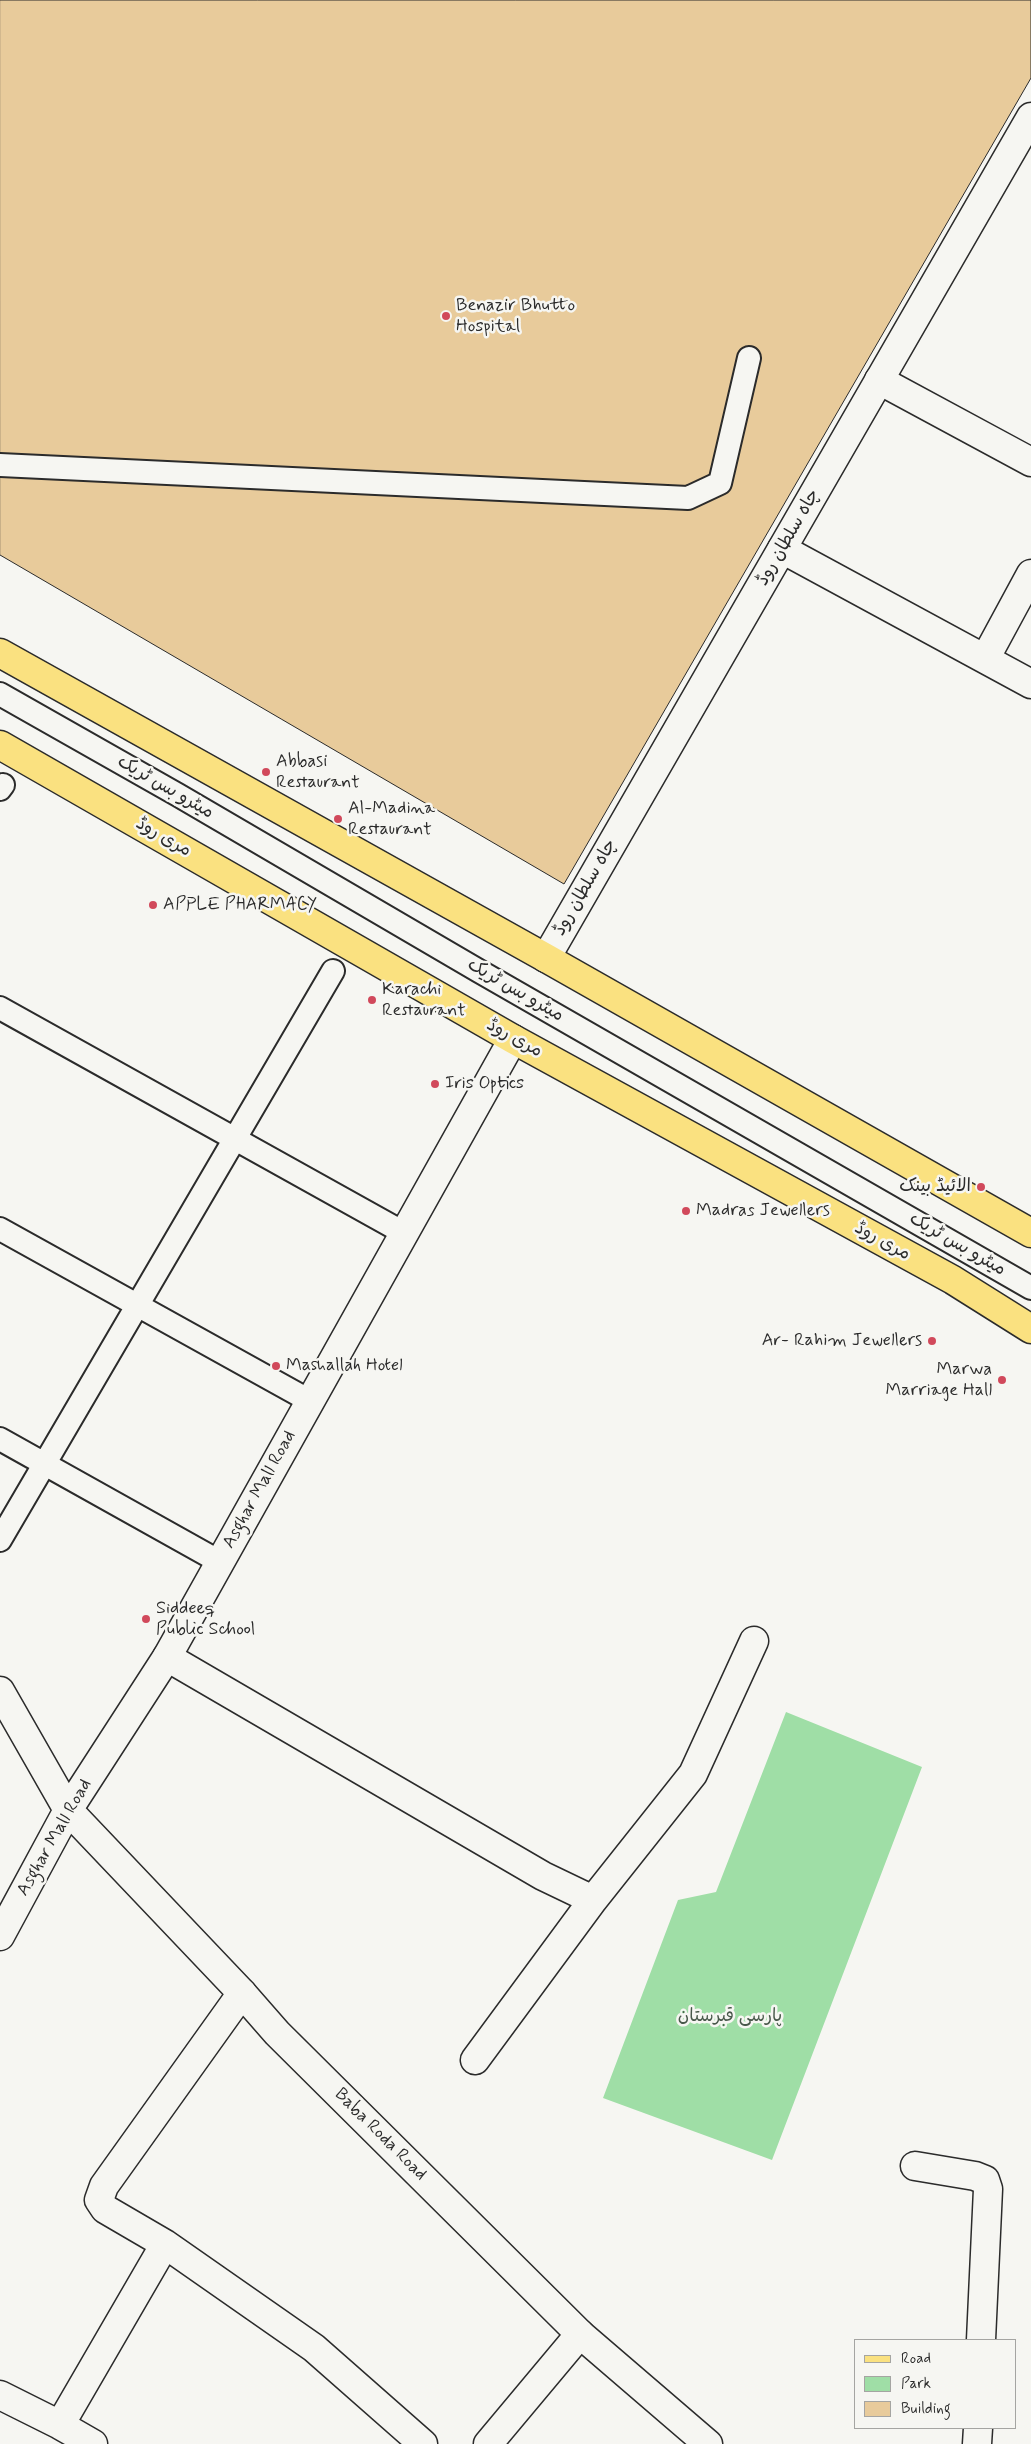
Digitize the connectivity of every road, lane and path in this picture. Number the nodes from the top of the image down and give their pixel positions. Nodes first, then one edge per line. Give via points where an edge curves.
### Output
1 (1031, 117) edge
2 (749, 358) dead end
3 (879, 380) junction
4 (1031, 462) edge
5 (0, 465) edge
6 (782, 549) junction
7 (1031, 574) edge
8 (0, 653) edge
9 (985, 659) junction
10 (1031, 684) edge
11 (0, 694) edge
12 (0, 745) edge
13 (546, 958) junction
14 (334, 972) dead end
15 (0, 1008) edge
16 (514, 1039) junction
17 (235, 1139) junction
18 (0, 1229) edge
19 (404, 1233) junction
20 (1031, 1233) edge
21 (1031, 1288) edge
22 (138, 1306) junction
23 (1031, 1329) edge
24 (310, 1401) junction
25 (0, 1439) edge
26 (45, 1464) junction
27 (0, 1540) edge
28 (220, 1562) junction
29 (754, 1641) dead end
30 (167, 1657) junction
31 (0, 1691) edge
32 (68, 1810) junction
33 (594, 1900) junction
34 (0, 1936) edge
35 (242, 1993) junction
36 (475, 2060) dead end
37 (915, 2166) dead end
38 (164, 2244) junction
39 (580, 2334) junction
40 (982, 2339) edge
41 (0, 2396) edge
42 (60, 2425) junction
43 (978, 2429) edge
44 (93, 2444) edge
45 (423, 2444) edge
46 (488, 2444) edge
47 (708, 2444) edge
48 (977, 2444) edge

1 - 3 street, چاہ سلطان روڈ
2 - 5 lane via 720,482 688,498
3 - 4 street
3 - 6 street, چاہ سلطان روڈ
6 - 9 street
6 - 13 street, چاہ سلطان روڈ
7 - 9 street
8 - 13 main road
9 - 10 street
11 - 21 lane, میٹرو بس ٹریک
12 - 16 main road, مری روڈ
13 - 20 main road
14 - 17 lane
15 - 17 lane
16 - 19 street, Asghar Mall Road
16 - 23 main road, مری روڈ via 953,1280
17 - 19 lane
17 - 22 lane
18 - 22 lane
19 - 24 street, Asghar Mall Road
22 - 24 lane
22 - 26 lane
24 - 28 street, Asghar Mall Road
25 - 26 lane
26 - 27 lane
26 - 28 lane
28 - 30 street, Asghar Mall Road
29 - 33 street via 693,1774
30 - 32 street, Asghar Mall Road
30 - 33 street via 543,1876
31 - 32 street, Baba Roda Road
32 - 34 street, Asghar Mall Road
32 - 35 street, Baba Roda Road
33 - 36 street
35 - 38 street via 104,2186 99,2200 105,2209
35 - 39 street, Baba Roda Road via 277,2033
37 - 40 street via 985,2180 988,2189
38 - 42 street
38 - 45 street via 314,2348
39 - 46 street
39 - 47 street, Baba Roda Road
41 - 42 street
42 - 44 street
43 - 48 street

